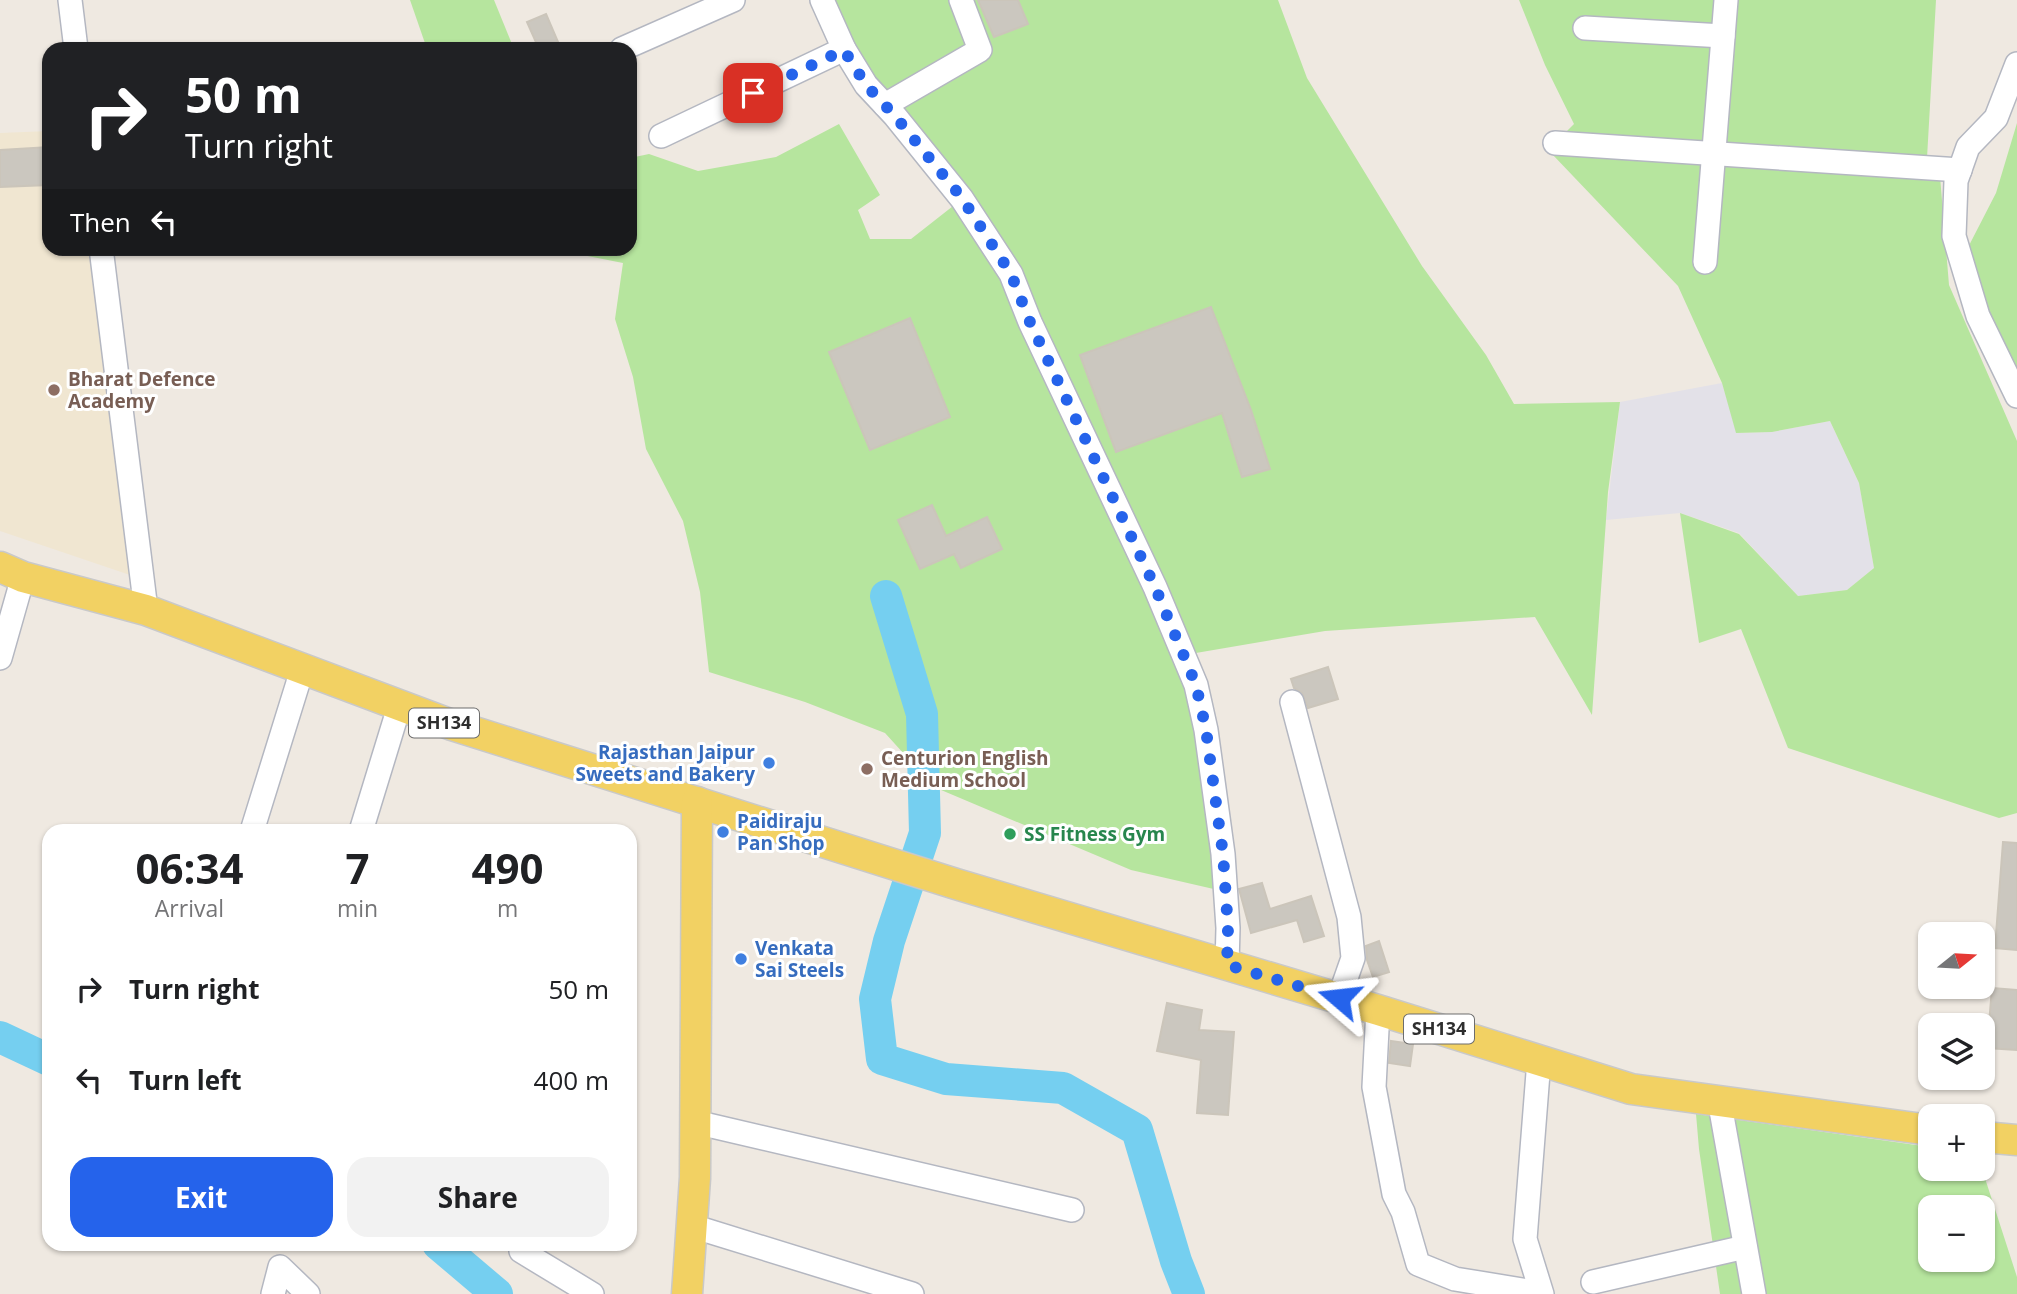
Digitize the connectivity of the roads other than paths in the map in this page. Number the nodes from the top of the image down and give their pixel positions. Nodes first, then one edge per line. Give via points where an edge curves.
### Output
1 (70, 0) edge
2 (733, 0) edge
3 (822, 0) edge
4 (961, 0) edge
5 (1726, 0) edge
6 (1584, 28) dead end
7 (1723, 36) junction
8 (75, 42) edge
9 (637, 42) edge
10 (844, 50) junction
11 (2017, 64) edge
12 (886, 105) junction
13 (661, 136) dead end
14 (1555, 142) dead end
15 (1712, 154) junction
16 (1960, 170) junction
17 (102, 256) edge
18 (1705, 262) dead end
19 (2017, 396) edge
20 (11, 572) edge
21 (146, 610) junction
22 (0, 658) edge
23 (302, 670) junction
24 (1292, 702) dead end
25 (399, 707) junction
26 (697, 802) junction
27 (254, 824) edge
28 (363, 824) edge
29 (1227, 965) junction
30 (1339, 998) junction
31 (1378, 1010) junction
32 (1539, 1060) junction
33 (1719, 1099) junction
34 (695, 1122) junction
35 (1918, 1128) edge
36 (1995, 1138) edge
37 (2017, 1140) edge
38 (1072, 1210) dead end
39 (692, 1226) junction
40 (1745, 1247) junction
41 (521, 1251) dead end
42 (1592, 1282) dead end
43 (1542, 1293) edge
44 (273, 1294) edge
45 (308, 1294) edge
46 (592, 1294) edge
47 (687, 1294) edge
48 (912, 1294) edge
49 (1754, 1294) edge

1 - 8 street
2 - 9 street
3 - 10 street
4 - 12 street via 980,50
5 - 7 street
6 - 7 street
7 - 15 street
10 - 12 street via 866,85
10 - 13 street
11 - 16 street via 1996,118 1968,147
12 - 29 street via 962,198 1011,274 1196,685 1223,854
14 - 15 street
15 - 16 street
15 - 18 street
16 - 19 street via 1954,236 1979,316
17 - 21 street
20 - 21 main road, SH134
20 - 22 street
21 - 23 main road, SH134
23 - 25 main road, SH134
23 - 27 street
24 - 30 street via 1349,917 1353,958
25 - 26 main road, SH134
25 - 28 street
26 - 29 main road, SH134
26 - 34 main road
29 - 30 main road, SH134
30 - 31 main road, SH134
31 - 32 main road, SH134
31 - 43 street via 1374,1087 1394,1194 1418,1264 1455,1279
32 - 33 main road, SH134 via 1631,1089
32 - 43 street via 1525,1239
33 - 35 main road, SH134
33 - 40 street
34 - 38 street
34 - 39 main road
36 - 37 main road
39 - 47 main road
39 - 48 street
40 - 42 street
40 - 49 street
41 - 46 street
44 - 45 street via 280,1267

